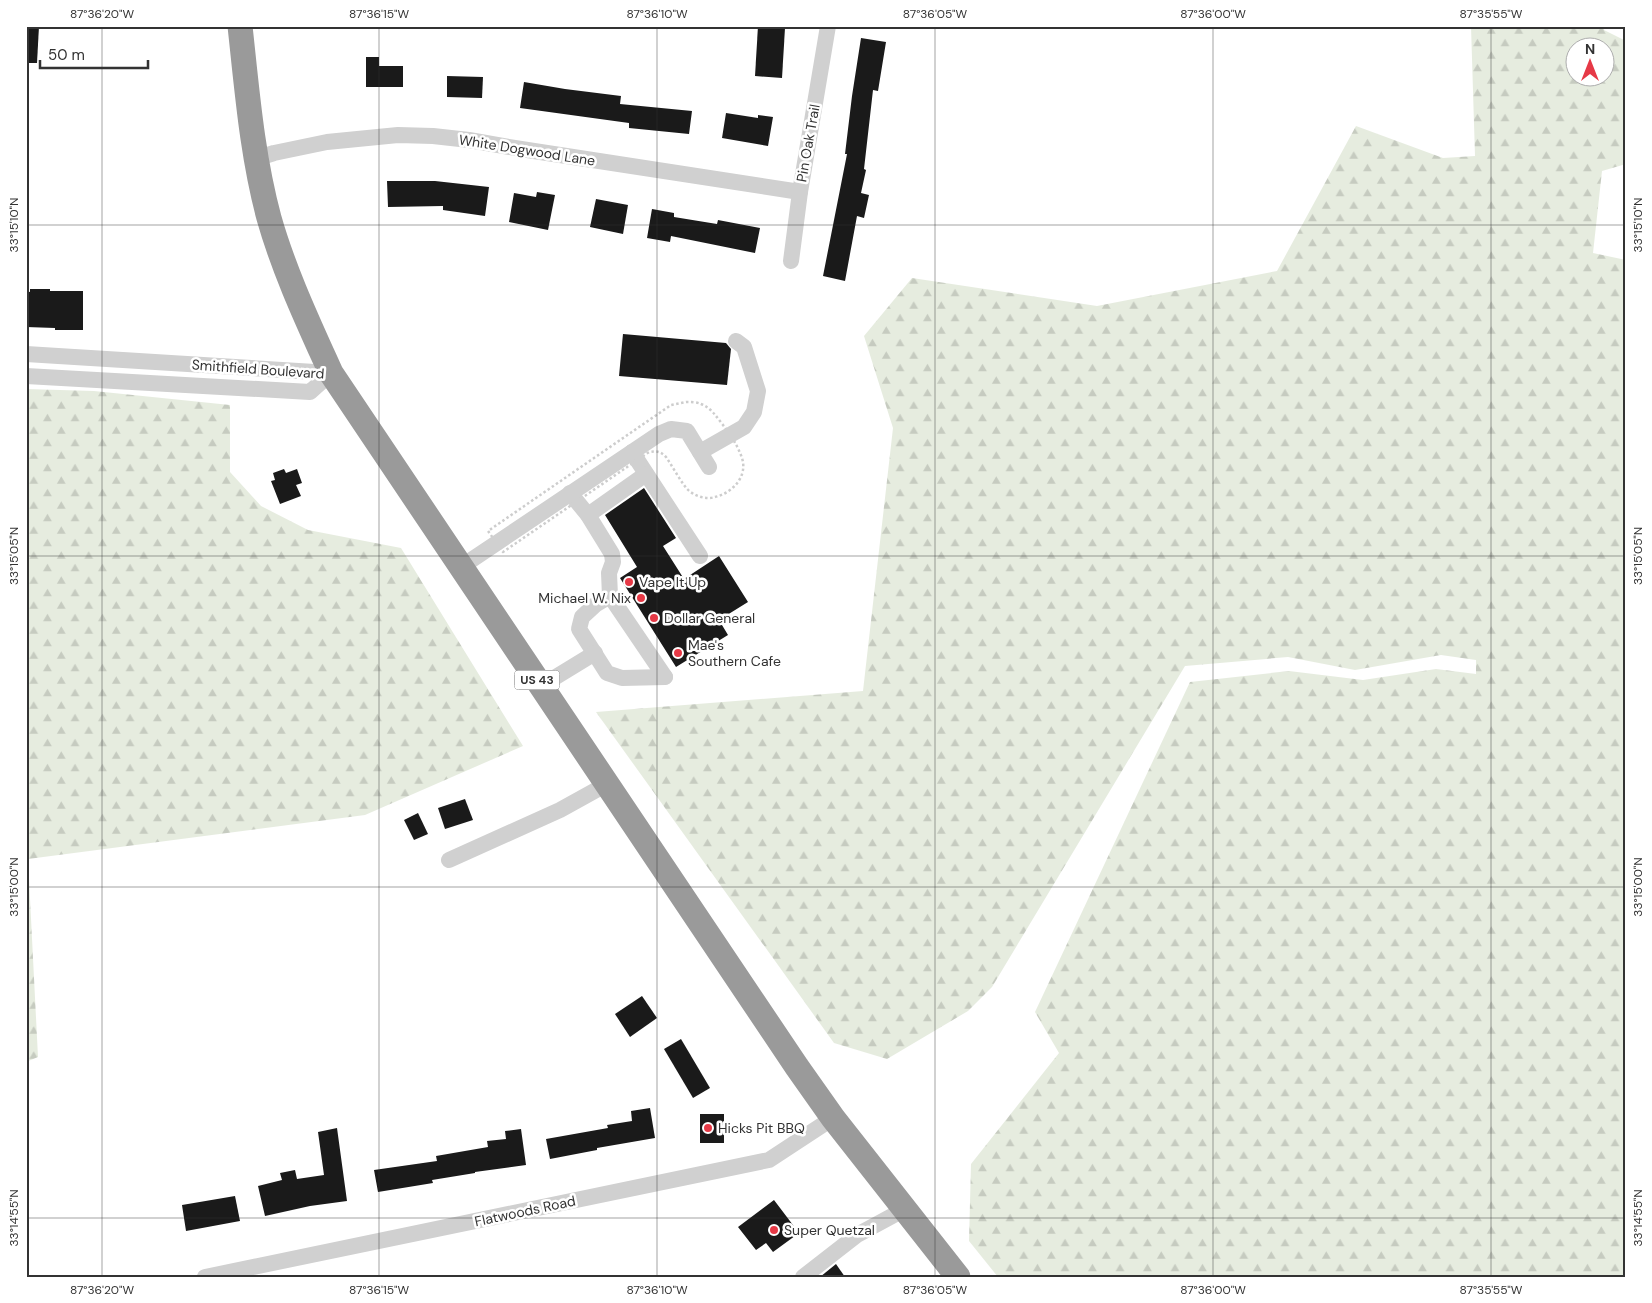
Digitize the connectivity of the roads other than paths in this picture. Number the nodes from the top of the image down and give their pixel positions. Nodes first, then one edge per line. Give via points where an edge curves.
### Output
1 (240, 26) edge
2 (828, 26) edge
3 (255, 159) junction
4 (800, 192) junction
5 (790, 261) dead end
6 (736, 341) dead end
7 (26, 354) edge
8 (330, 373) junction
9 (26, 376) edge
10 (632, 452) junction
11 (700, 452) junction
12 (710, 467) dead end
13 (646, 474) junction
14 (570, 493) junction
15 (588, 515) junction
16 (700, 556) dead end
17 (461, 567) junction
18 (610, 596) junction
19 (595, 653) junction
20 (541, 686) junction
21 (607, 784) junction
22 (449, 860) dead end
23 (833, 1118) junction
24 (904, 1209) junction
25 (205, 1277) edge
26 (803, 1277) edge
27 (958, 1277) edge

1 - 3 highway, US 43
2 - 4 street, Pin Oak Trail
3 - 4 street, White Dogwood Lane via 326,142 398,135 433,136
3 - 8 highway, US 43 via 269,218 288,274
4 - 5 street, Pin Oak Trail
6 - 11 street via 744,347 758,391 754,412 744,427
7 - 8 street, Smithfield Boulevard
8 - 9 street, Smithfield Boulevard via 310,392
8 - 17 highway, US 43
10 - 11 street via 671,429 687,431
10 - 13 street
10 - 14 street
11 - 12 street
13 - 15 street
13 - 16 street
14 - 15 street
14 - 17 street
15 - 18 street via 612,554
17 - 20 highway, US 43
18 - 19 street via 582,617 580,629
18 - 19 street via 665,677 622,678 608,673
19 - 20 street
20 - 21 highway, US 43
21 - 22 street via 560,810
21 - 23 highway, US 43
23 - 24 highway, US 43
23 - 25 street, Flatwoods Road via 769,1160
24 - 26 street via 856,1235
24 - 27 highway, US 43

